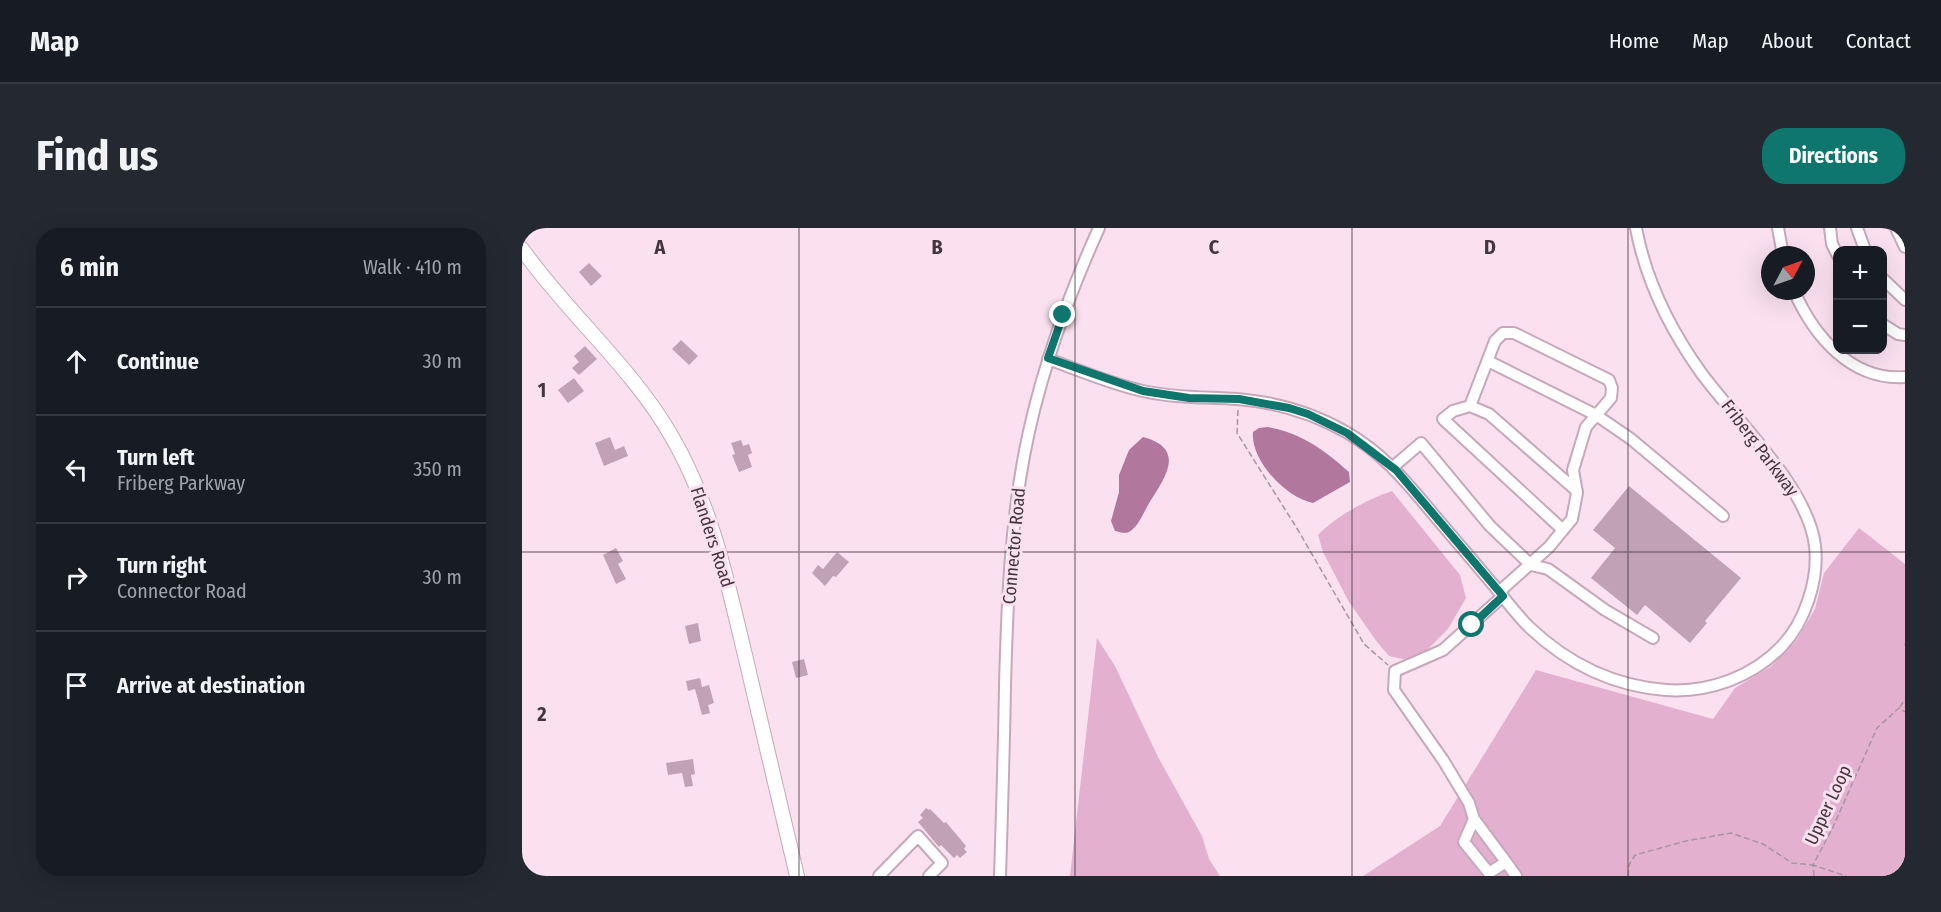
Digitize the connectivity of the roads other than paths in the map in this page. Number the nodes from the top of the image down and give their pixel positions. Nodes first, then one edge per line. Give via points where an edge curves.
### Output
1 (1099, 228) edge
2 (1636, 228) edge
3 (1778, 228) edge
4 (1830, 228) edge
5 (1857, 228) edge
6 (1896, 228) edge
7 (1781, 246) edge
8 (1833, 246) edge
9 (1864, 246) edge
10 (1905, 247) edge
11 (522, 249) edge
12 (1887, 283) edge
13 (1798, 300) edge
14 (1905, 300) edge
15 (1887, 327) edge
16 (1905, 335) edge
17 (1048, 358) junction
18 (1488, 361) junction
19 (1905, 377) edge
20 (1470, 406) junction
21 (1596, 415) junction
22 (1393, 467) junction
23 (1577, 492) junction
24 (1723, 516) dead end
25 (1563, 530) junction
26 (1531, 565) junction
27 (1501, 594) junction
28 (1653, 638) dead end
29 (1474, 819) junction
30 (1506, 862) junction
31 (797, 876) edge
32 (879, 876) edge
33 (929, 876) edge
34 (1000, 876) edge
35 (1516, 876) edge

1 - 17 street, Connector Road
2 - 27 street, Friberg Parkway via 1644,261 1666,316 1702,373 1802,505 1815,546 1805,610 1783,646 1766,660 1725,683 1682,691 1627,685 1574,663 1527,625
3 - 7 street
4 - 8 street
5 - 9 street
6 - 10 street
11 - 31 main road, Flanders Road via 659,415 693,477 725,571
12 - 14 street
13 - 19 street via 1826,343 1843,358 1866,371 1889,378
15 - 16 street
17 - 22 street, Friberg Parkway via 1143,391 1189,398 1239,399 1289,408 1347,433
17 - 34 street, Connector Road via 1024,457 1014,531 1006,645
18 - 20 street
18 - 21 street
18 - 21 street via 1495,341 1503,333 1514,333 1609,380 1611,398
20 - 23 street via 1489,414
20 - 25 street via 1443,419
21 - 23 street via 1586,427 1573,470
21 - 24 street via 1631,439
22 - 26 street via 1421,443 1490,526
22 - 27 street, Friberg Parkway
23 - 25 street via 1572,519
25 - 26 street
26 - 27 street
26 - 28 street via 1548,569
27 - 29 street via 1443,650 1395,671 1394,690 1443,759
29 - 30 street
29 - 30 street via 1464,842 1489,873
30 - 35 street
32 - 33 street via 918,836 942,863

